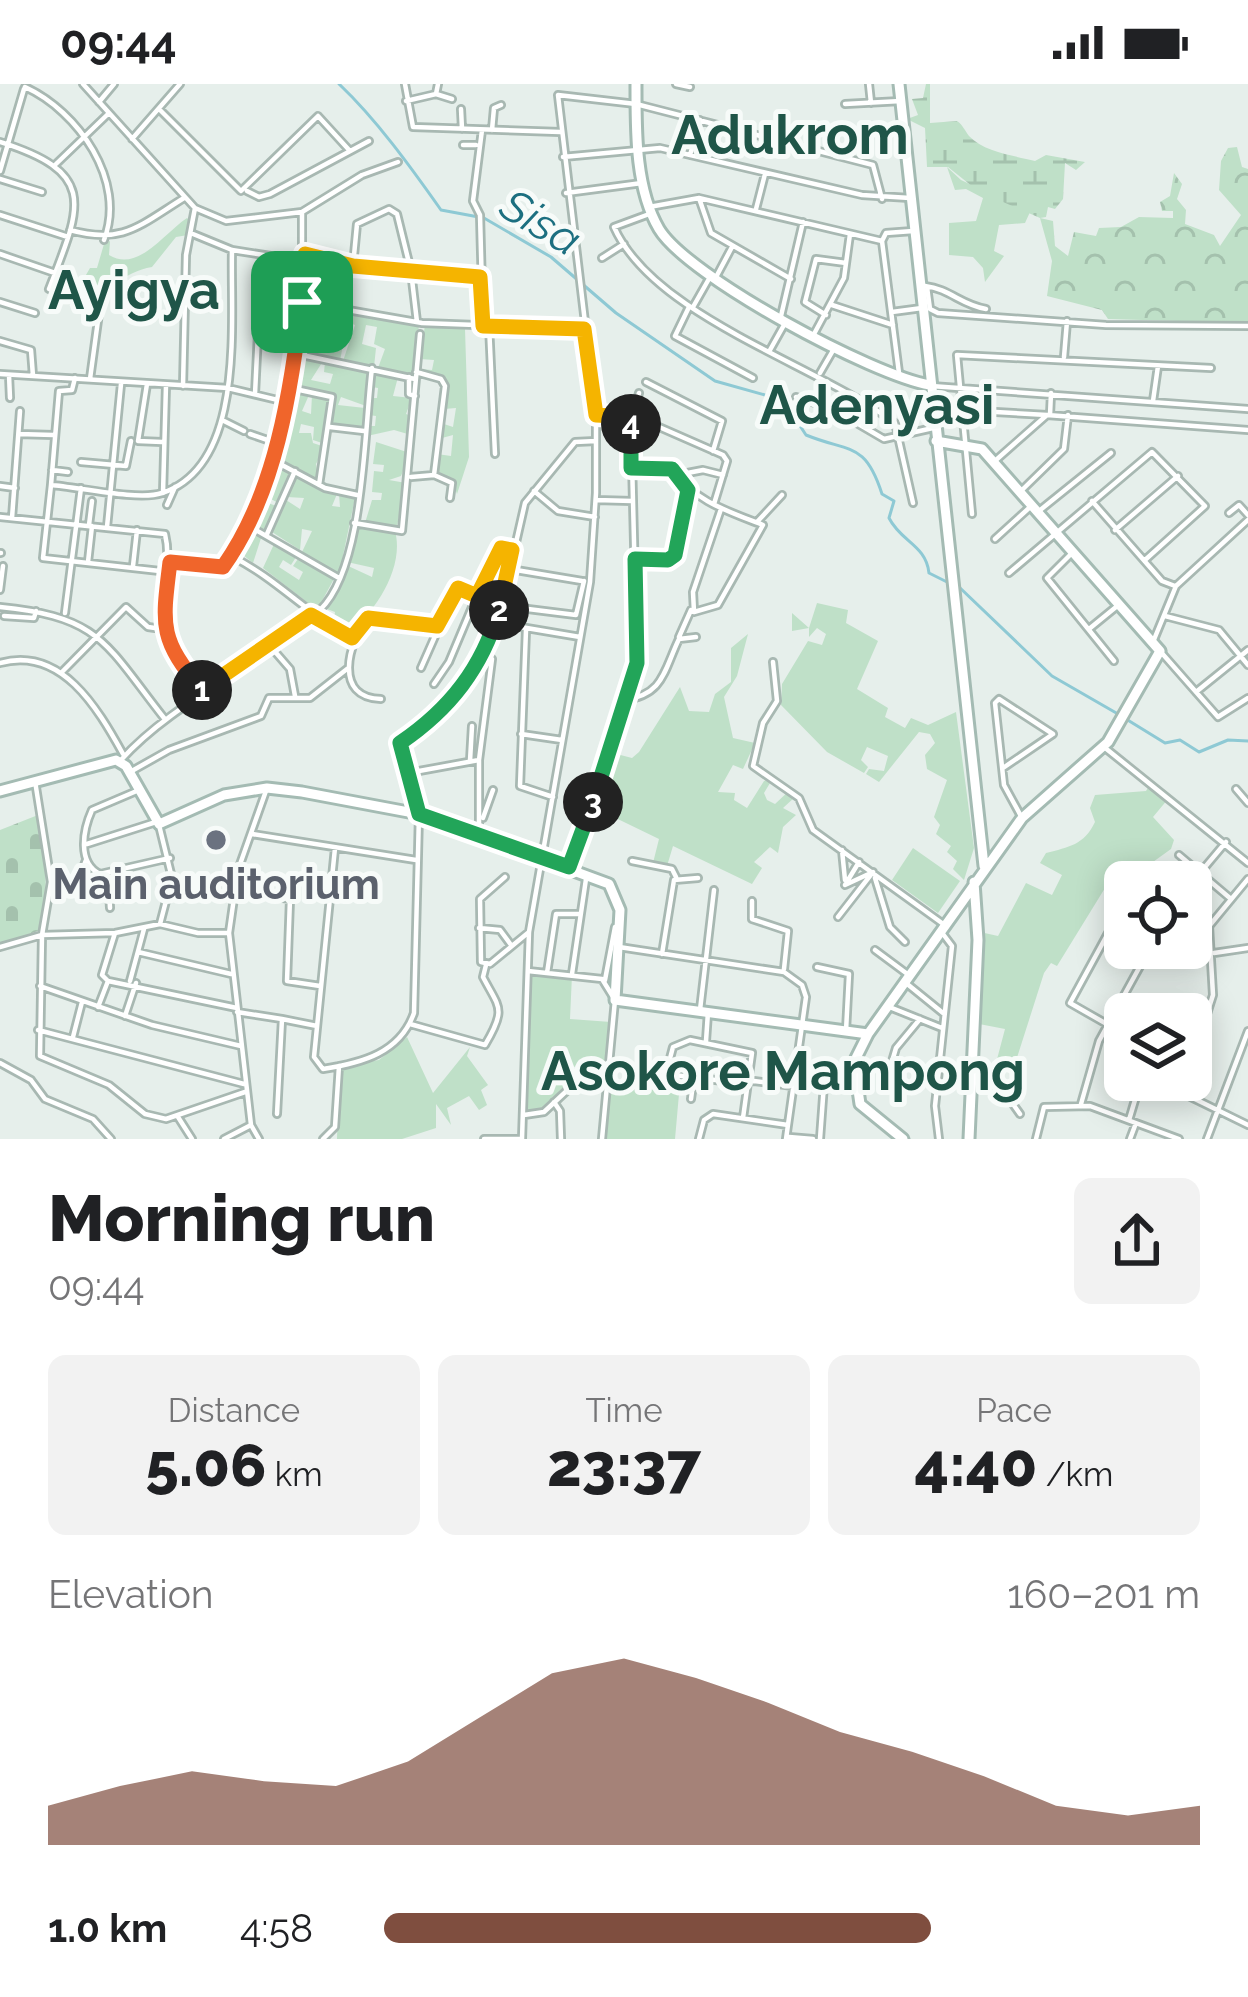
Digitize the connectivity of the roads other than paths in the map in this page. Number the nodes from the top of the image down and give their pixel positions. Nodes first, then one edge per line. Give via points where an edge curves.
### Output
1 (114, 84) edge
2 (180, 84) edge
3 (405, 84) edge
4 (438, 84) edge
5 (638, 84) edge
6 (676, 84) edge
7 (869, 84) edge
8 (899, 84) edge
9 (86, 85) edge
10 (25, 86) edge
11 (690, 87) edge
12 (436, 94) junction
13 (452, 98) dead end
14 (406, 101) junction
15 (901, 101) junction
16 (99, 102) junction
17 (871, 103) junction
18 (636, 104) junction
19 (845, 104) dead end
20 (501, 105) dead end
21 (159, 109) junction
22 (461, 109) dead end
23 (109, 113) junction
24 (700, 121) junction
25 (462, 129) junction
26 (482, 130) junction
27 (492, 130) junction
28 (560, 132) junction
29 (82, 139) junction
30 (132, 139) junction
31 (369, 141) dead end
32 (4, 143) edge
33 (464, 146) dead end
34 (476, 146) junction
35 (639, 147) junction
36 (350, 151) junction
37 (690, 156) junction
38 (562, 157) junction
39 (398, 162) dead end
40 (56, 164) junction
41 (0, 170) edge
42 (765, 174) junction
43 (0, 179) edge
44 (643, 183) junction
45 (245, 190) junction
46 (42, 192) dead end
47 (566, 193) junction
48 (186, 197) junction
49 (699, 197) junction
50 (910, 198) junction
51 (883, 199) junction
52 (195, 208) junction
53 (756, 209) junction
54 (651, 210) junction
55 (302, 212) junction
56 (0, 215) edge
57 (803, 222) junction
58 (913, 231) junction
59 (69, 233) junction
60 (850, 233) junction
61 (193, 234) junction
62 (104, 240) junction
63 (882, 241) junction
64 (624, 244) junction
65 (732, 248) junction
66 (232, 250) junction
67 (0, 254) edge
68 (305, 258) junction
69 (602, 258) dead end
70 (846, 263) junction
71 (353, 266) junction
72 (411, 271) junction
73 (55, 273) junction
74 (480, 277) junction
75 (712, 279) junction
76 (791, 279) junction
77 (923, 286) junction
78 (0, 302) edge
79 (302, 302) junction
80 (832, 305) junction
81 (691, 307) junction
82 (922, 308) junction
83 (986, 309) dead end
84 (892, 312) junction
85 (35, 313) dead end
86 (260, 313) dead end
87 (826, 315) junction
88 (784, 318) junction
89 (1067, 321) junction
90 (486, 326) junction
91 (893, 326) junction
92 (1248, 326) edge
93 (420, 327) junction
94 (584, 329) junction
95 (814, 334) junction
96 (0, 340) edge
97 (835, 347) junction
98 (770, 350) junction
99 (302, 355) dead end
100 (1064, 358) junction
101 (1157, 366) junction
102 (372, 368) junction
103 (1211, 368) dead end
104 (0, 374) edge
105 (820, 374) junction
106 (9, 375) junction
107 (33, 376) junction
108 (413, 376) junction
109 (75, 378) junction
110 (753, 378) dead end
111 (899, 378) junction
112 (90, 379) junction
113 (122, 382) junction
114 (646, 382) dead end
115 (147, 384) junction
116 (166, 385) junction
117 (183, 386) junction
118 (930, 386) junction
119 (957, 387) junction
120 (228, 388) junction
121 (295, 389) dead end
122 (639, 393) dead end
123 (1051, 393) junction
124 (255, 394) junction
125 (10, 398) dead end
126 (796, 398) dead end
127 (1153, 401) junction
128 (287, 402) junction
129 (1248, 409) edge
130 (960, 410) junction
131 (20, 411) dead end
132 (596, 415) junction
133 (1049, 415) junction
134 (1068, 415) junction
135 (631, 420) junction
136 (224, 422) junction
137 (330, 427) junction
138 (933, 428) junction
139 (1248, 430) edge
140 (364, 431) junction
141 (19, 434) junction
142 (53, 435) junction
143 (900, 435) junction
144 (114, 440) junction
145 (135, 441) junction
146 (597, 441) junction
147 (936, 441) junction
148 (162, 442) junction
149 (962, 442) junction
150 (277, 443) junction
151 (713, 451) junction
152 (1112, 453) dead end
153 (495, 454) dead end
154 (52, 459) junction
155 (66, 459) dead end
156 (81, 462) dead end
157 (994, 462) junction
158 (113, 464) junction
159 (282, 465) dead end
160 (631, 468) junction
161 (52, 470) junction
162 (295, 471) junction
163 (68, 472) dead end
164 (434, 475) junction
165 (677, 475) junction
166 (723, 476) junction
167 (1178, 476) junction
168 (410, 477) junction
169 (52, 485) junction
170 (319, 485) junction
171 (0, 486) edge
172 (175, 487) junction
173 (15, 488) junction
174 (82, 488) junction
175 (110, 490) junction
176 (688, 490) junction
177 (1021, 490) junction
178 (534, 491) junction
179 (164, 493) junction
180 (357, 495) junction
181 (782, 495) dead end
182 (450, 497) dead end
183 (596, 500) junction
184 (92, 501) dead end
185 (632, 501) junction
186 (1092, 501) junction
187 (914, 503) dead end
188 (167, 506) dead end
189 (717, 508) junction
190 (1036, 508) junction
191 (1229, 513) dead end
192 (972, 514) dead end
193 (596, 517) junction
194 (1248, 517) edge
195 (0, 518) edge
196 (12, 518) junction
197 (47, 521) junction
198 (757, 522) junction
199 (354, 523) junction
200 (77, 524) junction
201 (90, 525) junction
202 (107, 527) junction
203 (254, 529) dead end
204 (136, 530) junction
205 (1115, 530) junction
206 (402, 531) junction
207 (1058, 532) junction
208 (267, 535) junction
209 (995, 538) dead end
210 (399, 542) dead end
211 (512, 550) junction
212 (1074, 551) junction
213 (231, 556) junction
214 (635, 559) junction
215 (1144, 560) junction
216 (73, 562) junction
217 (170, 562) junction
218 (88, 563) junction
219 (3, 566) dead end
220 (133, 568) junction
221 (509, 569) junction
222 (169, 572) junction
223 (1009, 573) dead end
224 (339, 578) junction
225 (586, 582) junction
226 (1176, 586) junction
227 (0, 590) edge
228 (477, 596) junction
229 (1120, 604) junction
230 (512, 607) dead end
231 (0, 608) edge
232 (691, 610) junction
233 (36, 611) junction
234 (64, 615) junction
235 (311, 615) junction
236 (4, 616) dead end
237 (580, 616) junction
238 (1165, 616) junction
239 (495, 623) junction
240 (437, 626) junction
241 (162, 628) junction
242 (1090, 629) junction
243 (526, 630) junction
244 (98, 633) junction
245 (580, 637) junction
246 (696, 637) dead end
247 (352, 638) junction
248 (679, 639) junction
249 (1156, 646) junction
250 (271, 647) junction
251 (1248, 650) edge
252 (1240, 656) junction
253 (493, 659) dead end
254 (0, 660) edge
255 (1114, 661) dead end
256 (773, 662) dead end
257 (1248, 665) edge
258 (421, 668) dead end
259 (347, 669) junction
260 (62, 672) junction
261 (434, 684) dead end
262 (203, 693) junction
263 (1196, 693) junction
264 (296, 696) junction
265 (1248, 698) edge
266 (382, 699) dead end
267 (623, 700) junction
268 (164, 718) junction
269 (472, 726) dead end
270 (521, 734) junction
271 (562, 740) junction
272 (1104, 747) junction
273 (122, 758) junction
274 (479, 760) junction
275 (470, 761) junction
276 (1003, 769) junction
277 (130, 772) junction
278 (407, 773) junction
279 (35, 782) junction
280 (267, 788) junction
281 (1236, 789) dead end
282 (140, 790) junction
283 (493, 790) dead end
284 (0, 791) edge
285 (553, 797) junction
286 (1248, 803) edge
287 (419, 814) junction
288 (1022, 818) junction
289 (157, 823) junction
290 (480, 827) junction
291 (252, 834) junction
292 (1226, 842) junction
293 (84, 844) junction
294 (335, 848) junction
295 (842, 850) junction
296 (1179, 855) dead end
297 (170, 858) junction
298 (543, 858) junction
299 (86, 860) junction
300 (416, 860) junction
301 (632, 861) dead end
302 (856, 861) junction
303 (1186, 861) edge
304 (1211, 861) edge
305 (1248, 863) edge
306 (984, 866) junction
307 (569, 867) junction
308 (867, 871) junction
309 (108, 873) junction
310 (587, 874) junction
311 (506, 878) dead end
312 (676, 878) junction
313 (698, 878) dead end
314 (1248, 879) edge
315 (844, 881) junction
316 (974, 882) junction
317 (1212, 882) edge
318 (714, 890) dead end
319 (51, 891) junction
320 (233, 891) junction
321 (1232, 899) junction
322 (752, 901) dead end
323 (110, 908) dead end
324 (582, 914) junction
325 (838, 917) dead end
326 (1212, 922) edge
327 (160, 924) junction
328 (620, 924) junction
329 (145, 927) junction
330 (479, 928) junction
331 (944, 929) junction
332 (229, 932) junction
333 (529, 932) junction
334 (115, 933) junction
335 (42, 935) junction
336 (905, 942) dead end
337 (1104, 942) edge
338 (1212, 942) edge
339 (511, 945) junction
340 (0, 947) edge
341 (619, 947) junction
342 (1248, 948) edge
343 (875, 950) dead end
344 (138, 952) junction
345 (1214, 953) junction
346 (662, 954) junction
347 (706, 961) junction
348 (486, 964) junction
349 (817, 968) dead end
350 (526, 970) junction
351 (784, 972) junction
352 (547, 973) junction
353 (231, 974) junction
354 (572, 974) junction
355 (605, 980) junction
356 (908, 980) junction
357 (108, 981) junction
358 (133, 982) junction
359 (40, 986) junction
360 (321, 986) junction
361 (1212, 998) edge
362 (615, 1000) junction
363 (82, 1002) junction
364 (888, 1006) junction
365 (98, 1007) junction
366 (237, 1010) junction
367 (704, 1011) junction
368 (943, 1013) junction
369 (125, 1016) junction
370 (282, 1019) junction
371 (920, 1019) junction
372 (1104, 1022) edge
373 (410, 1024) junction
374 (317, 1026) junction
375 (801, 1026) junction
376 (942, 1028) junction
377 (38, 1030) junction
378 (1248, 1030) edge
379 (849, 1032) junction
380 (868, 1034) junction
381 (1104, 1036) edge
382 (72, 1039) junction
383 (706, 1042) junction
384 (242, 1046) junction
385 (1245, 1047) edge
386 (854, 1062) junction
387 (0, 1063) edge
388 (1236, 1065) junction
389 (339, 1066) junction
390 (1248, 1068) edge
391 (608, 1071) junction
392 (888, 1075) dead end
393 (694, 1077) junction
394 (970, 1079) junction
395 (749, 1082) junction
396 (824, 1084) dead end
397 (793, 1086) junction
398 (244, 1088) junction
399 (691, 1100) dead end
400 (1136, 1101) edge
401 (1195, 1101) edge
402 (554, 1102) junction
403 (1081, 1104) junction
404 (1218, 1112) junction
405 (277, 1114) dead end
406 (1020, 1114) dead end
407 (524, 1115) junction
408 (178, 1117) junction
409 (743, 1118) junction
410 (1132, 1121) junction
411 (251, 1125) junction
412 (788, 1125) junction
413 (1248, 1125) edge
414 (786, 1138) edge
415 (111, 1139) edge
416 (192, 1139) edge
417 (224, 1139) edge
418 (259, 1139) edge
419 (323, 1139) edge
420 (484, 1139) edge
421 (521, 1139) edge
422 (561, 1139) edge
423 (602, 1139) edge
424 (700, 1139) edge
425 (817, 1139) edge
426 (903, 1139) edge
427 (939, 1139) edge
428 (968, 1139) edge
429 (1036, 1139) edge
430 (1130, 1139) edge
431 (1178, 1139) edge
432 (1207, 1139) edge

1 - 16 street
2 - 21 street
3 - 14 street
4 - 12 street
5 - 18 street
6 - 11 street
7 - 17 street
8 - 15 street
9 - 16 street
10 - 29 street
10 - 32 street
12 - 13 street
12 - 14 street
14 - 25 street via 413,127
15 - 17 street
15 - 50 street
16 - 23 street
17 - 19 street
18 - 24 street
18 - 28 street via 561,93
18 - 35 street
20 - 27 street
21 - 30 street
21 - 45 street
22 - 25 street
23 - 29 street
23 - 30 street
24 - 37 street
24 - 51 street via 873,165
25 - 26 street
26 - 27 street
26 - 34 street
27 - 28 street
28 - 38 street
29 - 40 street
29 - 62 street via 109,184
30 - 48 street
31 - 36 street
32 - 40 street
32 - 41 street
33 - 34 street
34 - 74 street
35 - 37 street
35 - 38 street
35 - 44 street
36 - 45 street via 264,197
36 - 45 street via 318,116
37 - 42 street
38 - 47 street
39 - 55 street
40 - 59 street via 76,200
42 - 51 street
42 - 53 street
43 - 46 street
44 - 47 street
44 - 54 street
47 - 94 street
48 - 52 street
48 - 62 street
49 - 53 street
49 - 54 street
49 - 65 street via 707,230
50 - 51 street
50 - 58 street
52 - 55 street via 226,221
52 - 61 street
53 - 57 street
54 - 64 street via 614,227
54 - 75 street via 676,249
55 - 68 street
56 - 59 street
57 - 60 street
57 - 76 street
58 - 63 street via 886,233
58 - 77 street
59 - 62 street
59 - 73 street
60 - 63 street
60 - 70 street
61 - 66 street
61 - 117 street
63 - 84 street
64 - 69 street
64 - 81 street
65 - 75 street
65 - 76 street
66 - 68 street
66 - 120 street
67 - 73 street
68 - 71 street
68 - 79 street
70 - 80 street
70 - 87 street via 816,259 805,302
71 - 72 street
71 - 72 street via 357,224 388,208 397,214
72 - 74 street
72 - 93 street
73 - 112 street via 49,289 99,313
74 - 90 street
75 - 81 street
75 - 88 street
76 - 88 street
77 - 82 street
77 - 83 street
77 - 89 street via 938,313
78 - 85 street
79 - 93 street
79 - 128 street
80 - 87 street
80 - 91 street
81 - 98 street
81 - 110 street via 675,337
82 - 84 street
82 - 118 street
84 - 91 street
86 - 124 street
87 - 95 street
88 - 95 street
88 - 98 street
89 - 92 street
89 - 100 street
90 - 93 street
90 - 94 street
90 - 153 street
91 - 111 street
93 - 108 street
94 - 132 street
95 - 97 street
96 - 107 street via 31,350
97 - 105 street
97 - 111 street
98 - 105 street
99 - 102 street
100 - 101 street
100 - 119 street via 960,354
101 - 103 street
101 - 127 street
102 - 108 street
102 - 140 street
104 - 106 street
105 - 143 street via 895,423
106 - 107 street
106 - 125 street
107 - 109 street
108 - 164 street via 445,386
108 - 168 street
109 - 112 street
109 - 142 street via 72,390 59,391
111 - 118 street
112 - 113 street
113 - 115 street
113 - 144 street
114 - 151 street via 722,421
115 - 116 street
115 - 145 street
116 - 117 street
116 - 148 street
117 - 120 street
118 - 119 street
118 - 138 street
119 - 123 street
119 - 130 street
120 - 124 street
120 - 136 street
121 - 137 street via 332,398
122 - 135 street
123 - 127 street
123 - 133 street
124 - 128 street
126 - 143 street via 884,439
127 - 129 street
128 - 150 street
130 - 133 street
130 - 149 street
131 - 141 street
132 - 135 street
132 - 146 street
133 - 134 street
133 - 157 street
134 - 139 street
134 - 177 street via 1065,447
135 - 151 street
135 - 160 street
136 - 150 street
136 - 172 street via 200,464
137 - 140 street
137 - 170 street
138 - 143 street
138 - 147 street
140 - 180 street
141 - 142 street
141 - 173 street
142 - 154 street
143 - 187 street
144 - 145 street
144 - 158 street
145 - 148 street
145 - 158 street via 129,465
146 - 178 street via 575,442
146 - 183 street
147 - 149 street
147 - 306 street
148 - 179 street
149 - 157 street
149 - 192 street
150 - 213 street
151 - 166 street via 726,458
152 - 190 street
154 - 155 street
154 - 161 street
156 - 158 street
157 - 177 street
158 - 175 street
159 - 162 street
160 - 165 street via 668,467
160 - 185 street
161 - 163 street
161 - 169 street
162 - 170 street
162 - 208 street
164 - 168 street
164 - 182 street via 452,483
165 - 166 street
165 - 176 street
166 - 189 street
167 - 186 street via 1149,453
167 - 205 street
167 - 215 street via 1205,506
168 - 206 street
169 - 174 street
169 - 197 street
170 - 180 street
171 - 173 street
172 - 179 street
172 - 188 street
173 - 196 street
174 - 175 street
174 - 200 street
175 - 179 street
175 - 202 street
176 - 189 street
176 - 214 street via 675,555
177 - 190 street
178 - 193 street via 558,512
178 - 211 street
180 - 199 street
181 - 198 street
183 - 185 street
183 - 193 street
184 - 201 street
185 - 214 street
186 - 205 street
186 - 207 street
189 - 198 street
189 - 232 street
190 - 207 street
190 - 209 street
191 - 194 street via 1239,505
193 - 225 street
194 - 226 street
195 - 196 street
196 - 197 street
197 - 200 street
197 - 216 street via 43,558
198 - 232 street via 764,527 759,540 718,605
199 - 206 street
199 - 224 street
200 - 201 street
200 - 216 street
201 - 202 street
201 - 218 street
202 - 204 street
203 - 208 street
204 - 217 street via 165,533
204 - 220 street
205 - 215 street
206 - 210 street
207 - 212 street
207 - 223 street
208 - 224 street
211 - 221 street
211 - 228 street via 496,550
212 - 229 street
212 - 242 street via 1047,578
213 - 217 street via 221,568
213 - 235 street via 262,571
214 - 267 street via 638,656
215 - 226 street
216 - 218 street
216 - 234 street
217 - 222 street
218 - 220 street
219 - 227 street
220 - 222 street
221 - 225 street
221 - 239 street
222 - 241 street
224 - 235 street
225 - 237 street
226 - 238 street
228 - 240 street via 458,588
228 - 261 street
229 - 242 street
229 - 249 street
230 - 237 street
231 - 233 street
232 - 248 street
233 - 234 street
233 - 236 street via 34,618
234 - 244 street
235 - 247 street
235 - 250 street
237 - 245 street
238 - 249 street
238 - 252 street via 1217,629
239 - 243 street
239 - 278 street via 467,684 400,743
240 - 247 street via 368,618
240 - 258 street
241 - 244 street via 148,628 128,606
241 - 262 street
242 - 255 street
243 - 245 street
243 - 270 street
244 - 260 street
244 - 268 street
245 - 271 street
246 - 248 street
247 - 259 street
248 - 267 street via 665,679 646,696
249 - 263 street
249 - 272 street
250 - 262 street
250 - 264 street via 290,669
251 - 252 street
252 - 257 street
252 - 263 street
253 - 274 street
254 - 260 street via 33,658
256 - 295 street via 777,700 753,766 799,797 809,825
259 - 264 street via 317,694
259 - 266 street via 357,689
260 - 273 street via 85,694
262 - 268 street
263 - 265 street via 1221,718
264 - 277 street via 268,698 261,716
267 - 307 street
268 - 273 street
269 - 275 street
270 - 271 street
270 - 285 street via 521,789
271 - 285 street
272 - 288 street
272 - 292 street
273 - 277 street
273 - 279 street
274 - 275 street
274 - 290 street
275 - 278 street
276 - 276 street via 995,703 999,699 1053,734
276 - 288 street
277 - 282 street
278 - 287 street
279 - 284 street
279 - 319 street
280 - 287 street
280 - 289 street via 224,795
280 - 291 street
281 - 286 street
282 - 289 street
282 - 293 street via 92,810
283 - 290 street
285 - 298 street
287 - 290 street
287 - 300 street
288 - 306 street
289 - 293 street
289 - 297 street
290 - 298 street
291 - 294 street
291 - 320 street
292 - 304 street
292 - 305 street
293 - 299 street
294 - 300 street
294 - 360 street
295 - 302 street
295 - 315 street
296 - 303 street
297 - 309 street
297 - 327 street
298 - 307 street
298 - 333 street
299 - 309 street via 92,872
299 - 319 street via 78,888
300 - 373 street
301 - 312 street via 672,869
302 - 308 street
302 - 315 street
306 - 316 street
307 - 310 street
308 - 315 street via 850,886
308 - 325 street
308 - 331 street
308 - 336 street via 888,906 890,928
309 - 323 street
310 - 324 street
310 - 328 street via 614,890
311 - 330 street via 480,899
312 - 313 street
312 - 346 street
314 - 321 street
316 - 331 street
316 - 394 street
317 - 321 street
318 - 347 street
319 - 335 street
320 - 332 street
320 - 360 street via 290,899 287,981
321 - 326 street
322 - 351 street via 752,919 788,932
324 - 352 street via 556,914
324 - 354 street
327 - 329 street
327 - 332 street
328 - 341 street
328 - 355 street
329 - 334 street
329 - 344 street
330 - 339 street via 500,930
330 - 348 street
331 - 356 street
331 - 368 street via 952,946
332 - 353 street
333 - 339 street
333 - 350 street
334 - 335 street
334 - 357 street via 102,975
335 - 340 street
335 - 359 street
337 - 372 street via 1070,1003
338 - 345 street
339 - 348 street
341 - 346 street
341 - 362 street
342 - 345 street
343 - 356 street
344 - 353 street
344 - 358 street
345 - 361 street
346 - 347 street
347 - 351 street
347 - 367 street
348 - 373 street via 484,982 496,993 498,1012 485,1045
349 - 379 street via 849,974
350 - 352 street
350 - 407 street
351 - 375 street via 805,989
352 - 354 street
353 - 366 street
354 - 355 street
355 - 362 street
356 - 364 street
356 - 368 street
357 - 358 street
357 - 365 street
358 - 366 street
358 - 369 street
359 - 363 street
359 - 377 street
360 - 374 street
362 - 367 street
362 - 391 street
363 - 365 street
363 - 382 street
364 - 371 street
364 - 380 street
365 - 369 street
366 - 370 street
366 - 384 street
367 - 375 street
367 - 383 street
368 - 376 street
369 - 384 street
370 - 374 street
370 - 405 street
371 - 376 street
371 - 392 street via 896,1048
373 - 389 street via 376,1056
374 - 389 street via 314,1063
375 - 379 street
375 - 397 street
376 - 427 street
377 - 382 street
377 - 408 street via 45,1060 109,1085 145,1114
378 - 385 street
379 - 380 street
379 - 386 street
380 - 386 street
381 - 403 street
382 - 398 street
383 - 393 street via 686,1040 671,1051 670,1073
383 - 395 street via 752,1053
384 - 398 street
385 - 388 street
386 - 426 street via 860,1104
387 - 415 street via 45,1100 93,1119
388 - 390 street
388 - 404 street
389 - 419 street via 335,1127
391 - 402 street
391 - 423 street
393 - 395 street
393 - 399 street
394 - 406 street via 1003,1090
394 - 428 street
395 - 397 street
395 - 409 street
396 - 425 street
397 - 412 street
398 - 408 street
398 - 411 street
400 - 410 street
401 - 404 street
402 - 407 street
402 - 422 street
403 - 410 street
403 - 429 street via 1044,1107
404 - 413 street
404 - 432 street
407 - 421 street
408 - 416 street
409 - 412 street
409 - 424 street via 709,1115
410 - 430 street
410 - 431 street
411 - 417 street
411 - 418 street
412 - 414 street
414 - 425 street
420 - 421 street

